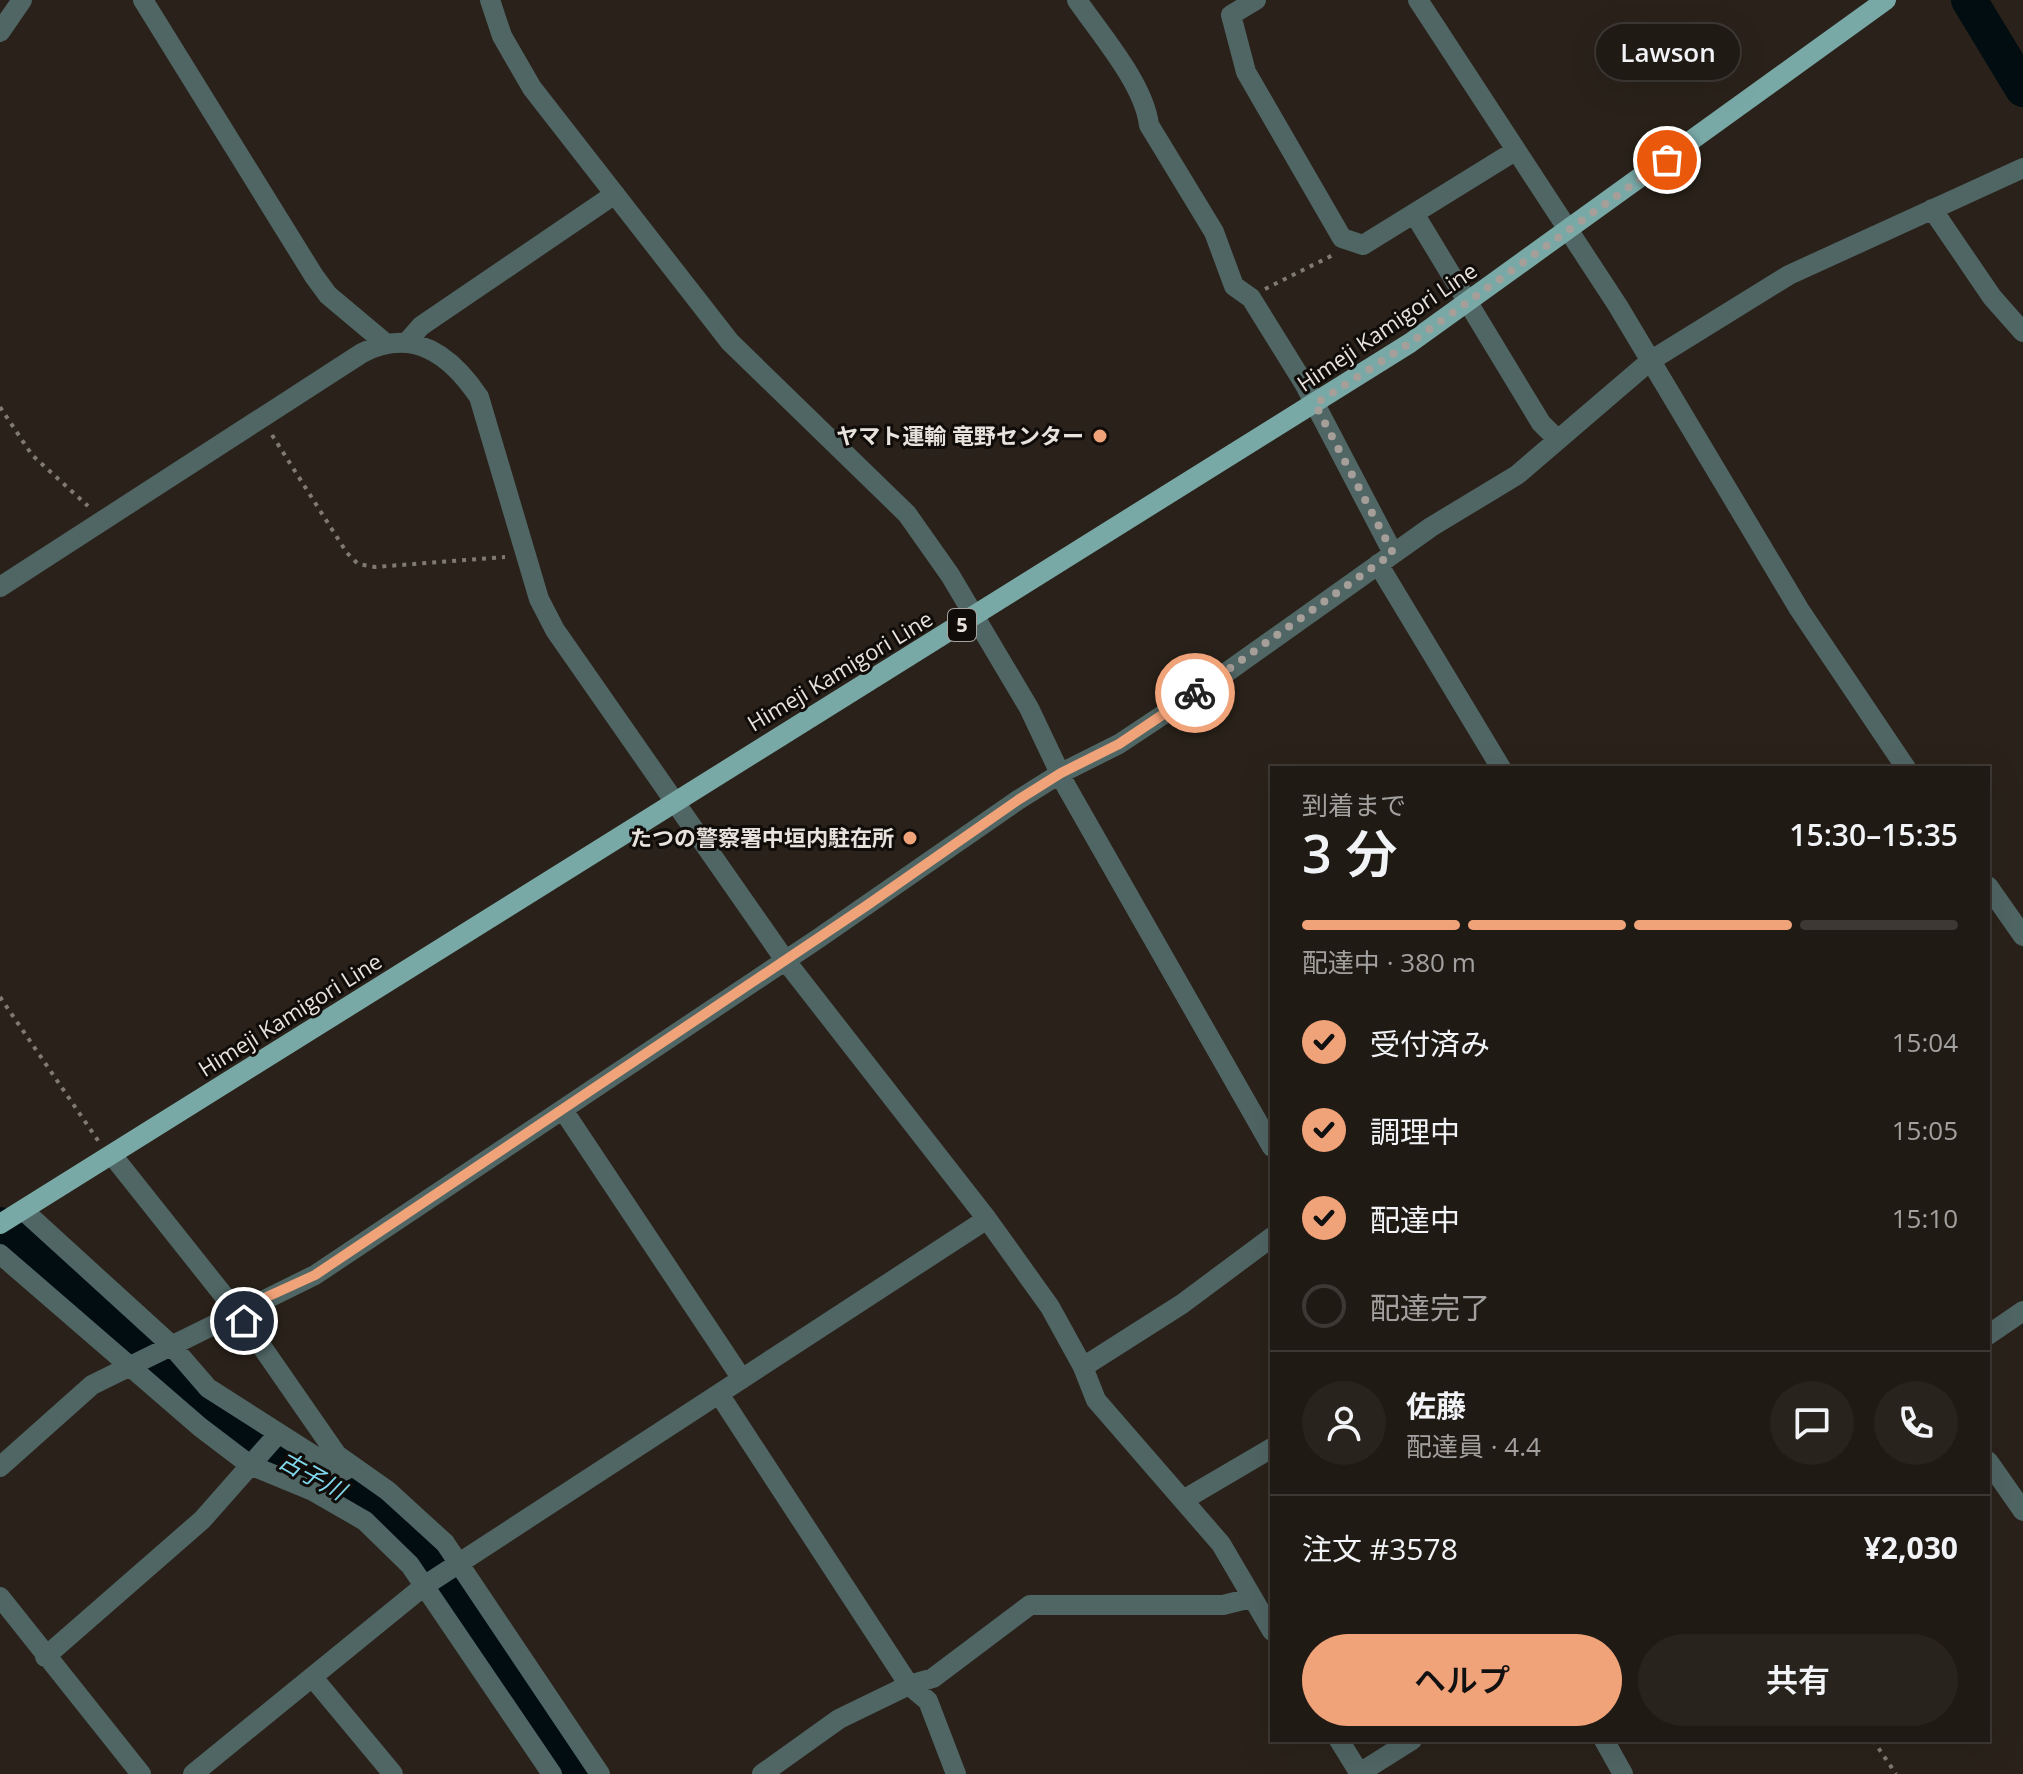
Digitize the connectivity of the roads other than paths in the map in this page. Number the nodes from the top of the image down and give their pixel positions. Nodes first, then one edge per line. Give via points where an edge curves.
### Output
1 (22, 0) edge
2 (143, 0) edge
3 (490, 0) edge
4 (1077, 0) edge
5 (1256, 0) edge
6 (1418, 0) edge
7 (1886, 0) edge
8 (0, 32) edge
9 (1515, 151) junction
10 (2023, 168) edge
11 (615, 194) junction
12 (1932, 209) junction
13 (1415, 215) junction
14 (1568, 233) junction
15 (1468, 303) junction
16 (2023, 332) edge
17 (384, 342) junction
18 (407, 342) junction
19 (1650, 361) junction
20 (1315, 404) junction
21 (1558, 440) junction
22 (1386, 559) junction
23 (0, 587) edge
24 (974, 618) junction
25 (1500, 766) edge
26 (1905, 766) edge
27 (1061, 773) junction
28 (673, 802) junction
29 (1990, 889) edge
30 (2023, 936) edge
31 (785, 960) junction
32 (563, 1110) junction
33 (1270, 1143) edge
34 (112, 1155) junction
35 (13, 1216) edge
36 (987, 1219) junction
37 (1270, 1238) edge
38 (0, 1254) edge
39 (2023, 1311) edge
40 (234, 1312) junction
41 (1990, 1334) edge
42 (166, 1346) junction
43 (130, 1364) junction
44 (1083, 1367) junction
45 (742, 1379) junction
46 (719, 1394) junction
47 (276, 1436) junction
48 (1270, 1449) edge
49 (252, 1462) junction
50 (1990, 1464) edge
51 (352, 1466) junction
52 (0, 1467) edge
53 (1185, 1499) junction
54 (2023, 1511) edge
55 (456, 1565) junction
56 (427, 1584) junction
57 (0, 1597) edge
58 (1251, 1598) junction
59 (1270, 1628) edge
60 (45, 1657) junction
61 (314, 1679) junction
62 (909, 1685) junction
63 (1340, 1742) edge
64 (1409, 1742) edge
65 (1605, 1742) edge
66 (141, 1774) edge
67 (193, 1774) edge
68 (393, 1774) edge
69 (552, 1774) edge
70 (600, 1774) edge
71 (762, 1774) edge
72 (956, 1774) edge
73 (1359, 1774) edge
74 (1623, 1774) edge

1 - 8 street
2 - 17 street via 314,276 328,295
3 - 11 street via 502,36 532,88
4 - 20 street via 1136,88 1149,125 1222,248 1234,286 1251,298
5 - 13 street via 1231,15 1246,72 1342,238 1363,245
6 - 9 street
7 - 14 main road, Himeji Kamigori Line / 5
9 - 13 street
9 - 14 street
10 - 12 street
11 - 18 street via 421,326
11 - 24 street via 730,342 907,514
12 - 16 street via 1992,297
12 - 19 street via 1789,275
13 - 15 street
14 - 15 main road, Himeji Kamigori Line / 5
14 - 19 street
15 - 20 main road, Himeji Kamigori Line / 5
15 - 21 street via 1541,423
17 - 18 street
17 - 23 street
18 - 28 street via 444,357 479,397 539,599
19 - 21 street
19 - 26 street via 1799,609
20 - 22 street
20 - 24 main road, Himeji Kamigori Line / 5
21 - 22 street via 1517,475
22 - 25 street
22 - 27 street via 1132,735
24 - 27 street
24 - 28 main road, Himeji Kamigori Line / 5
27 - 31 street
27 - 33 street
28 - 31 street
28 - 34 main road, Himeji Kamigori Line / 5
29 - 30 street
31 - 32 street
31 - 36 street
32 - 40 street via 315,1275
32 - 45 street
34 - 35 main road, Himeji Kamigori Line / 5
34 - 40 street
35 - 42 street
36 - 44 street via 1050,1307
36 - 45 street
37 - 44 street via 1182,1304
38 - 43 street
39 - 41 street
40 - 42 street
40 - 51 street via 320,1434
42 - 43 street
42 - 47 street via 208,1388
43 - 49 street
43 - 52 street via 92,1385
44 - 53 street via 1096,1400
45 - 46 street
46 - 55 street
46 - 62 street
47 - 49 street
47 - 51 street via 344,1471
48 - 53 street
49 - 56 street via 365,1521
49 - 60 street via 192,1530
50 - 54 street
51 - 55 street via 423,1522 445,1543
53 - 58 street via 1235,1565
55 - 56 street
55 - 70 street
56 - 61 street
56 - 69 street
57 - 60 street
58 - 59 street
58 - 62 street via 1223,1605 1030,1605 933,1678
60 - 66 street
61 - 67 street
61 - 68 street
62 - 71 street via 839,1719
62 - 72 street via 928,1701
63 - 73 street
64 - 73 street
65 - 74 street

